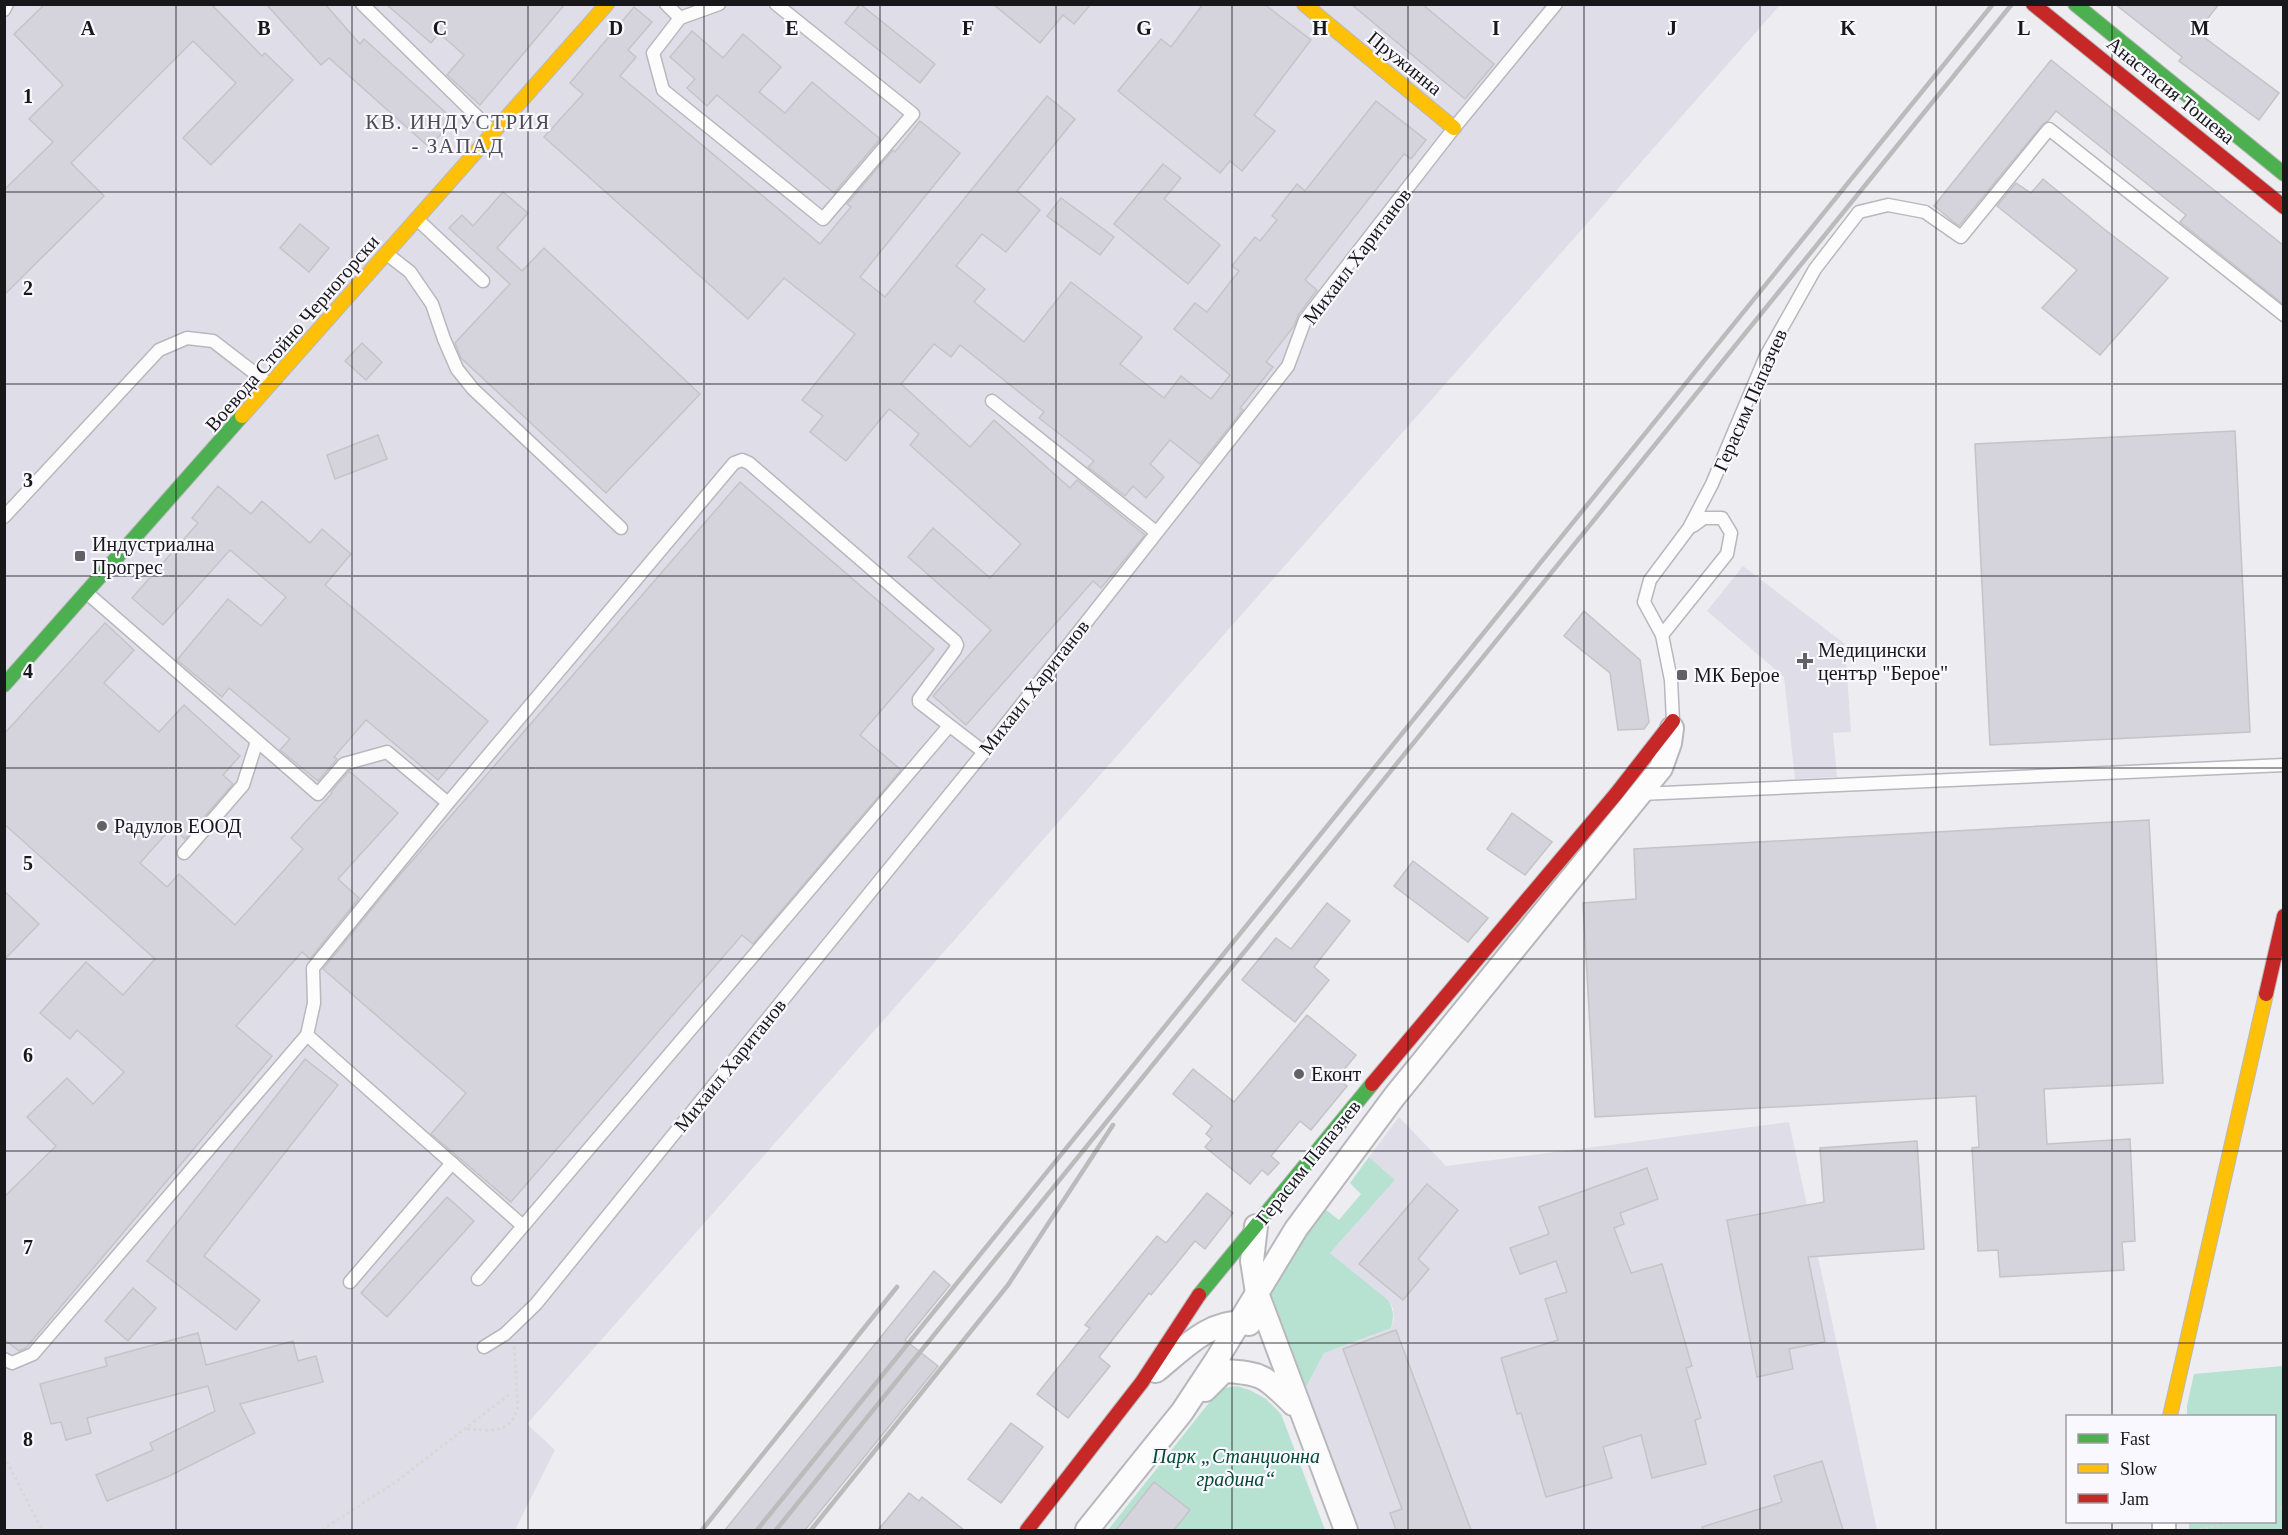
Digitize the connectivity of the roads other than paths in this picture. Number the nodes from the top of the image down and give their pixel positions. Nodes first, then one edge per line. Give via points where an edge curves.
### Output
1 (7, 4) edge
2 (607, 4) edge
3 (666, 4) edge
4 (719, 4) edge
5 (777, 4) edge
6 (1304, 4) edge
7 (1556, 4) edge
8 (2033, 4) edge
9 (2075, 4) edge
10 (363, 5) edge
11 (4, 10) edge
12 (680, 18) junction
13 (1454, 128) junction
14 (494, 133) junction
15 (2283, 174) edge
16 (2283, 207) edge
17 (417, 220) junction
18 (387, 254) junction
19 (483, 281) dead end
20 (2283, 315) edge
21 (271, 386) junction
22 (992, 401) dead end
23 (4, 517) edge
24 (621, 528) dead end
25 (1689, 528) junction
26 (1156, 532) junction
27 (87, 593) junction
28 (1662, 635) junction
29 (4, 685) edge
30 (1673, 720) junction
31 (949, 726) junction
32 (257, 741) junction
33 (984, 752) junction
34 (2283, 765) edge
35 (1616, 794) junction
36 (1639, 794) junction
37 (448, 803) junction
38 (184, 853) dead end
39 (2283, 916) edge
40 (307, 1035) junction
41 (1372, 1084) junction
42 (1394, 1097) junction
43 (452, 1163) junction
44 (523, 1226) junction
45 (1256, 1226) junction
46 (478, 1279) dead end
47 (350, 1282) dead end
48 (1257, 1293) junction
49 (1240, 1322) junction
50 (1271, 1336) junction
51 (484, 1347) dead end
52 (4, 1359) edge
53 (1142, 1382) junction
54 (1182, 1412) junction
55 (1300, 1412) junction
56 (2170, 1415) edge
57 (1027, 1530) edge
58 (1087, 1530) edge
59 (1346, 1530) edge

1 - 11 lane
2 - 14 street, Воевода Стойно Черногорски
3 - 12 lane
4 - 12 lane
5 - 12 lane via 913,114 823,219 663,90 654,53
6 - 13 street, Пружинна
7 - 13 lane, Михаил Хаританов
8 - 16 street, Анастасия Тошева
9 - 15 street, Анастасия Тошева
10 - 14 lane
13 - 26 lane, Михаил Хаританов via 1305,320 1288,366
14 - 17 street, Воевода Стойно Черногорски
17 - 18 street, Воевода Стойно Черногорски
17 - 19 lane
18 - 21 street, Воевода Стойно Черногорски
18 - 24 lane via 410,272 432,304 457,369 473,389
20 - 25 lane, Герасим Папазчев via 2049,129 1961,237 1925,212 1888,205 1859,212 1815,269 1766,356 1713,484
21 - 23 lane via 213,341 187,338 159,350
21 - 27 street, Воевода Стойно Черногорски
22 - 26 lane
25 - 28 lane, Герасим Папазчев via 1650,580 1644,602
25 - 28 lane via 1704,518 1722,518 1731,533 1727,554
26 - 33 lane, Михаил Хаританов
27 - 29 street, Воевода Стойно Черногорски
27 - 32 lane
28 - 30 lane, Герасим Папазчев via 1671,680
30 - 35 street, Герасим Папазчев
30 - 36 street, Герасим Папазчев via 1661,768
31 - 33 lane
31 - 37 lane via 919,702 955,650 955,641 742,460 734,463
31 - 44 lane
32 - 37 lane via 318,794 344,764 387,752
32 - 38 lane via 243,785
33 - 51 lane, Михаил Хаританов via 536,1304 513,1328
34 - 36 lane
35 - 36 lane
35 - 41 street, Герасим Папазчев
36 - 42 street, Герасим Папазчев
37 - 40 lane via 313,968 314,1003
39 - 56 street
40 - 43 lane
40 - 52 lane via 33,1354 12,1363
41 - 42 street
41 - 45 street, Герасим Папазчев
42 - 48 street, Герасим Папазчев via 1296,1229
43 - 44 lane
43 - 47 lane
44 - 46 lane
45 - 48 street via 1252,1261
45 - 53 street, Герасим Папазчев via 1192,1304
48 - 49 street, Герасим Папазчев
48 - 50 street
49 - 50 street via 1254,1325
49 - 53 street via 1213,1329 1195,1340
49 - 54 street, Герасим Папазчев
50 - 55 street
53 - 57 street, Герасим Папазчев
54 - 55 street via 1224,1371 1253,1373 1273,1384
54 - 58 street, Герасим Папазчев
55 - 59 street

